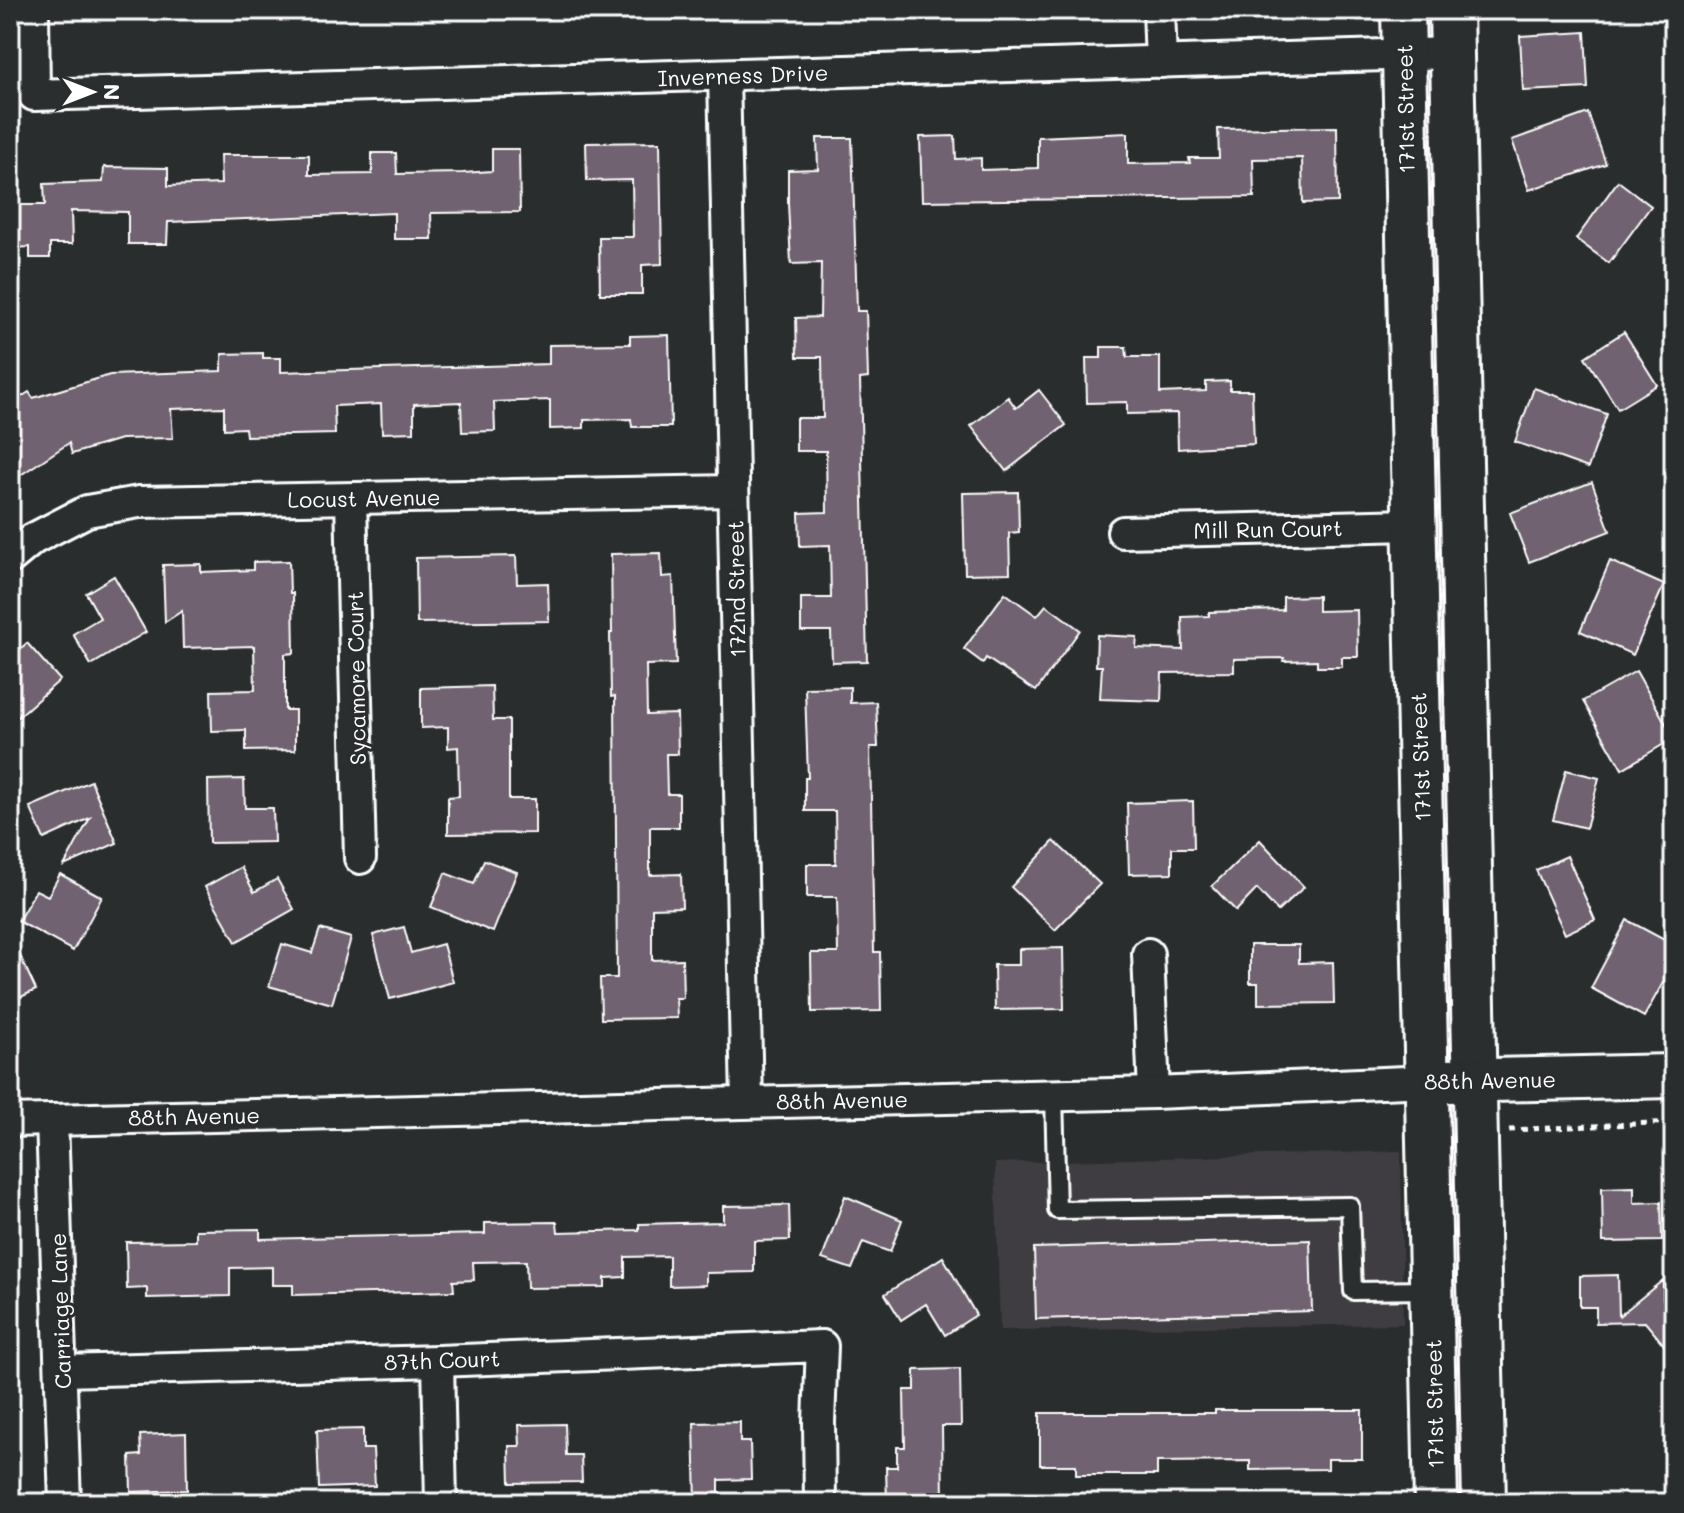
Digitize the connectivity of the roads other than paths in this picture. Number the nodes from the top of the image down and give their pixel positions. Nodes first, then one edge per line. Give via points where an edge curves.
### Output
1 (33, 10) edge
2 (1159, 10) edge
3 (1403, 10) edge
4 (1451, 10) edge
5 (1452, 53) junction
6 (1404, 55) junction
7 (1161, 62) junction
8 (724, 75) junction
9 (733, 491) junction
10 (351, 499) junction
11 (1413, 525) junction
12 (1123, 532) dead end
13 (10, 558) edge
14 (360, 858) dead end
15 (1148, 954) dead end
16 (1674, 1076) edge
17 (1475, 1080) junction
18 (1429, 1081) junction
19 (1154, 1093) junction
20 (1054, 1095) junction
21 (747, 1102) junction
22 (52, 1120) junction
23 (10, 1121) edge
24 (1432, 1290) junction
25 (438, 1361) junction
26 (62, 1371) junction
27 (65, 1503) edge
28 (441, 1503) edge
29 (820, 1503) edge
30 (1436, 1503) edge
31 (1484, 1503) edge

1 - 8 street, Inverness Drive via 34,95
2 - 7 street
3 - 6 street, 171st Street
4 - 5 street
5 - 6 street, Inverness Drive
5 - 17 street
6 - 7 street, Inverness Drive
6 - 11 street, 171st Street
7 - 8 street, Inverness Drive
8 - 9 street, 172nd Street
9 - 10 street, Locust Avenue
9 - 21 street, 172nd Street
10 - 13 street, Locust Avenue via 139,502 87,511 33,539
10 - 14 street, Sycamore Court
11 - 12 street, Mill Run Court
11 - 18 street, 171st Street
15 - 19 street
16 - 17 street, 88th Avenue
17 - 18 street, 88th Avenue
17 - 31 street
18 - 19 street, 88th Avenue
18 - 24 street, 171st Street
19 - 20 street, 88th Avenue
20 - 21 street, 88th Avenue
20 - 24 lane via 1057,1210 1350,1206 1353,1291
21 - 22 street, 88th Avenue
22 - 23 street, 88th Avenue
22 - 26 street, Carriage Lane
24 - 30 street, 171st Street
25 - 26 street, 87th Court
25 - 28 street
25 - 29 street, 87th Court via 822,1346
26 - 27 street, Carriage Lane

